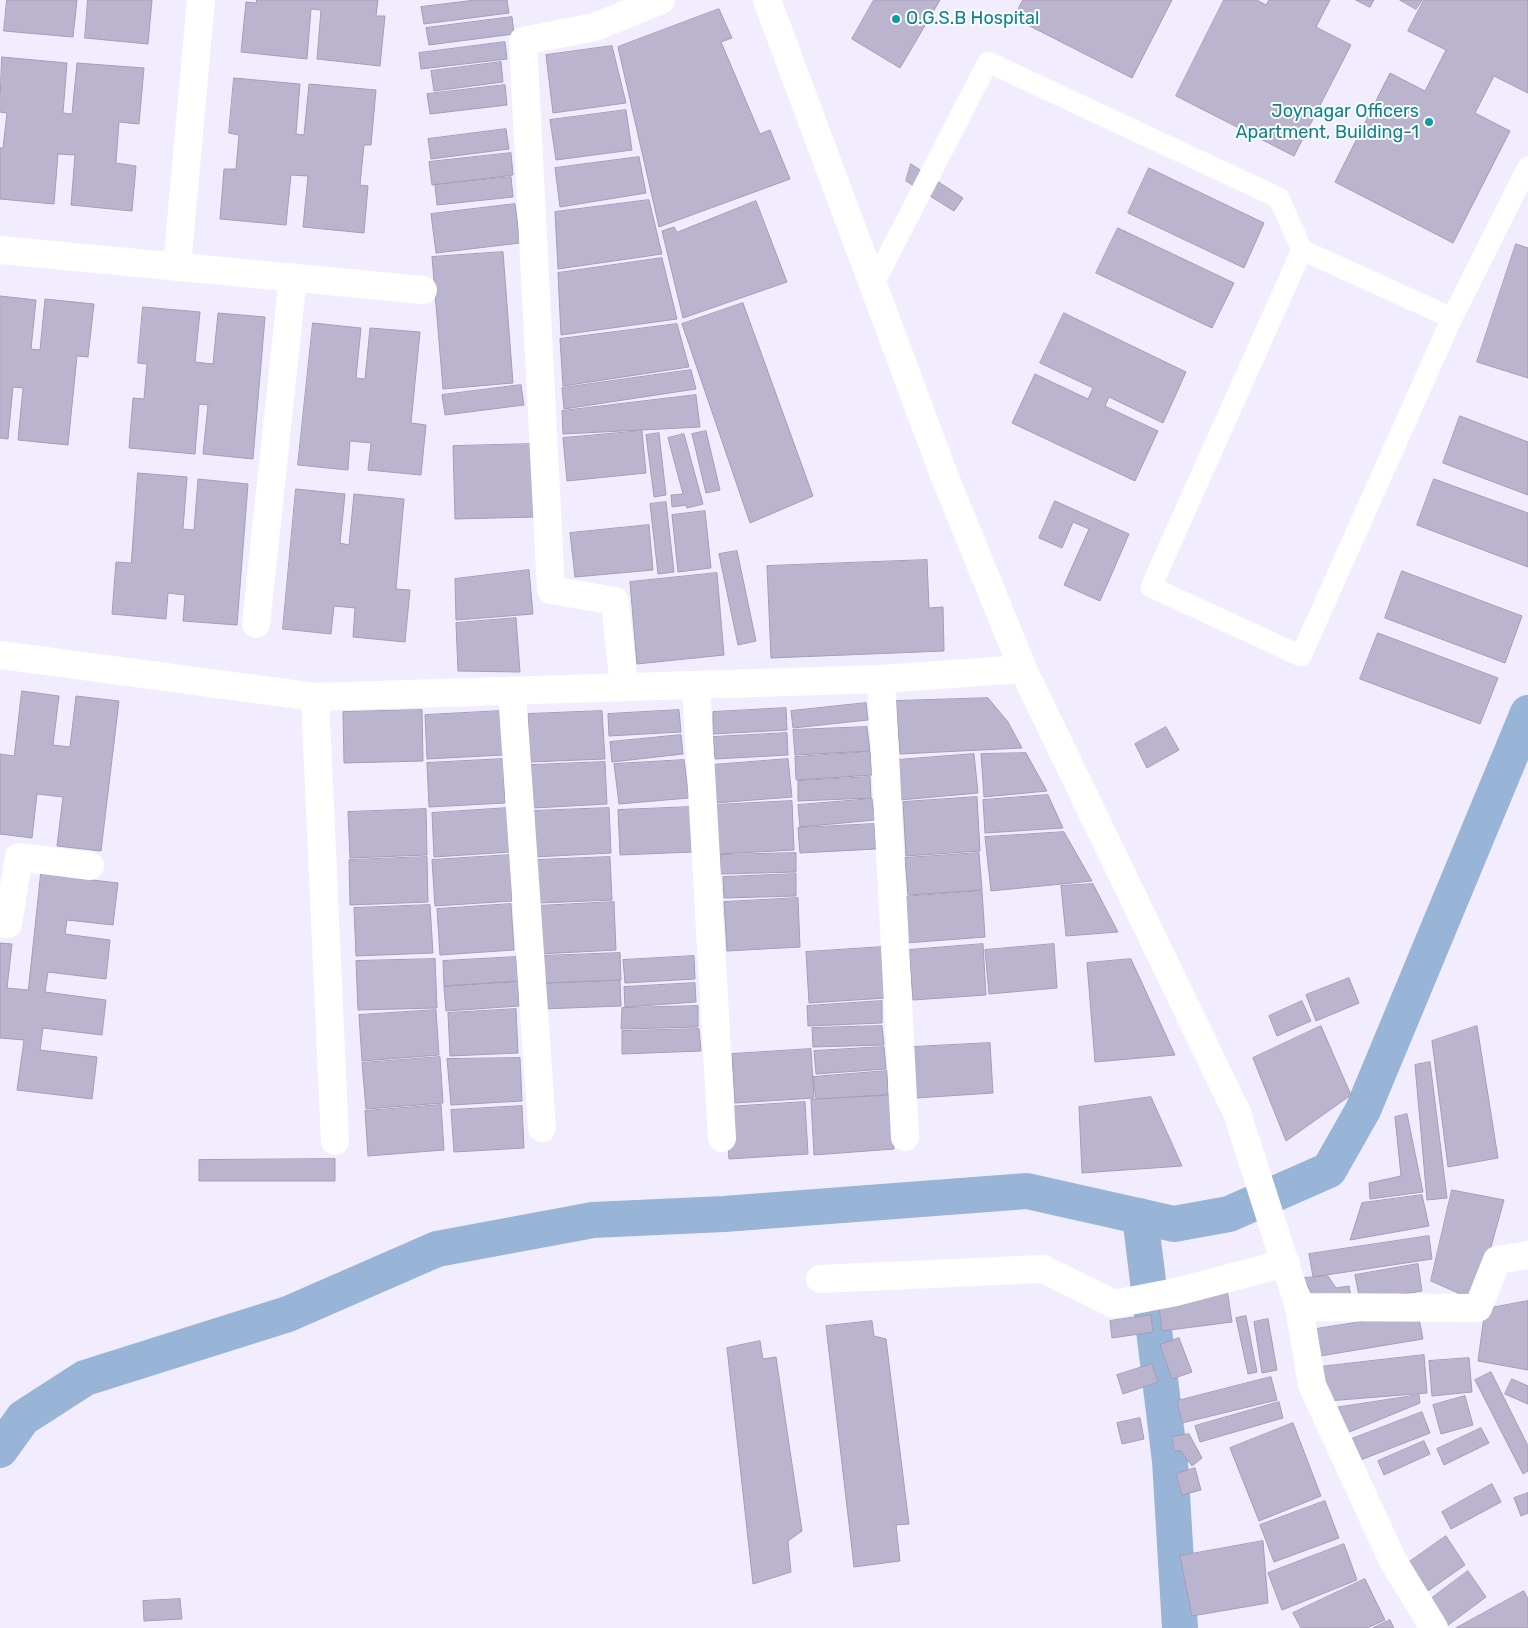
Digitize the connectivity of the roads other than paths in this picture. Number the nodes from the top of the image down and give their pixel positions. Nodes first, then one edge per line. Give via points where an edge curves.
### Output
1 (201, 0) edge
2 (660, 0) edge
3 (767, 0) edge
4 (1528, 167) edge
5 (0, 250) edge
6 (1302, 250) junction
7 (177, 266) junction
8 (293, 277) junction
9 (874, 285) junction
10 (423, 290) dead end
11 (1452, 318) junction
12 (256, 624) dead end
13 (0, 654) edge
14 (1023, 669) junction
15 (881, 679) junction
16 (696, 685) junction
17 (624, 687) junction
18 (512, 692) junction
19 (315, 697) junction
20 (90, 866) dead end
21 (0, 923) edge
22 (542, 1128) dead end
23 (905, 1137) dead end
24 (722, 1138) dead end
25 (335, 1141) dead end
26 (1282, 1252) junction
27 (1528, 1255) edge
28 (820, 1279) dead end
29 (1299, 1307) junction
30 (1434, 1628) edge

1 - 7 street
2 - 17 street via 595,27 523,41 552,590 615,601
3 - 9 street
4 - 11 lane
5 - 7 street
6 - 9 lane via 1279,198 988,62
6 - 11 lane
6 - 11 lane via 1151,587 1301,656
7 - 8 street
8 - 10 street
8 - 12 street
9 - 14 street via 944,475
13 - 19 street
14 - 15 street
14 - 26 street via 1237,1113
15 - 16 street
15 - 23 street
16 - 17 street
16 - 24 street
17 - 18 street
18 - 19 street
18 - 22 street
19 - 25 street
20 - 21 street via 19,857 8,924
26 - 28 street via 1176,1292 1114,1304 1044,1268
26 - 29 street
27 - 29 street via 1497,1260 1478,1308
29 - 30 street via 1312,1385 1393,1561

